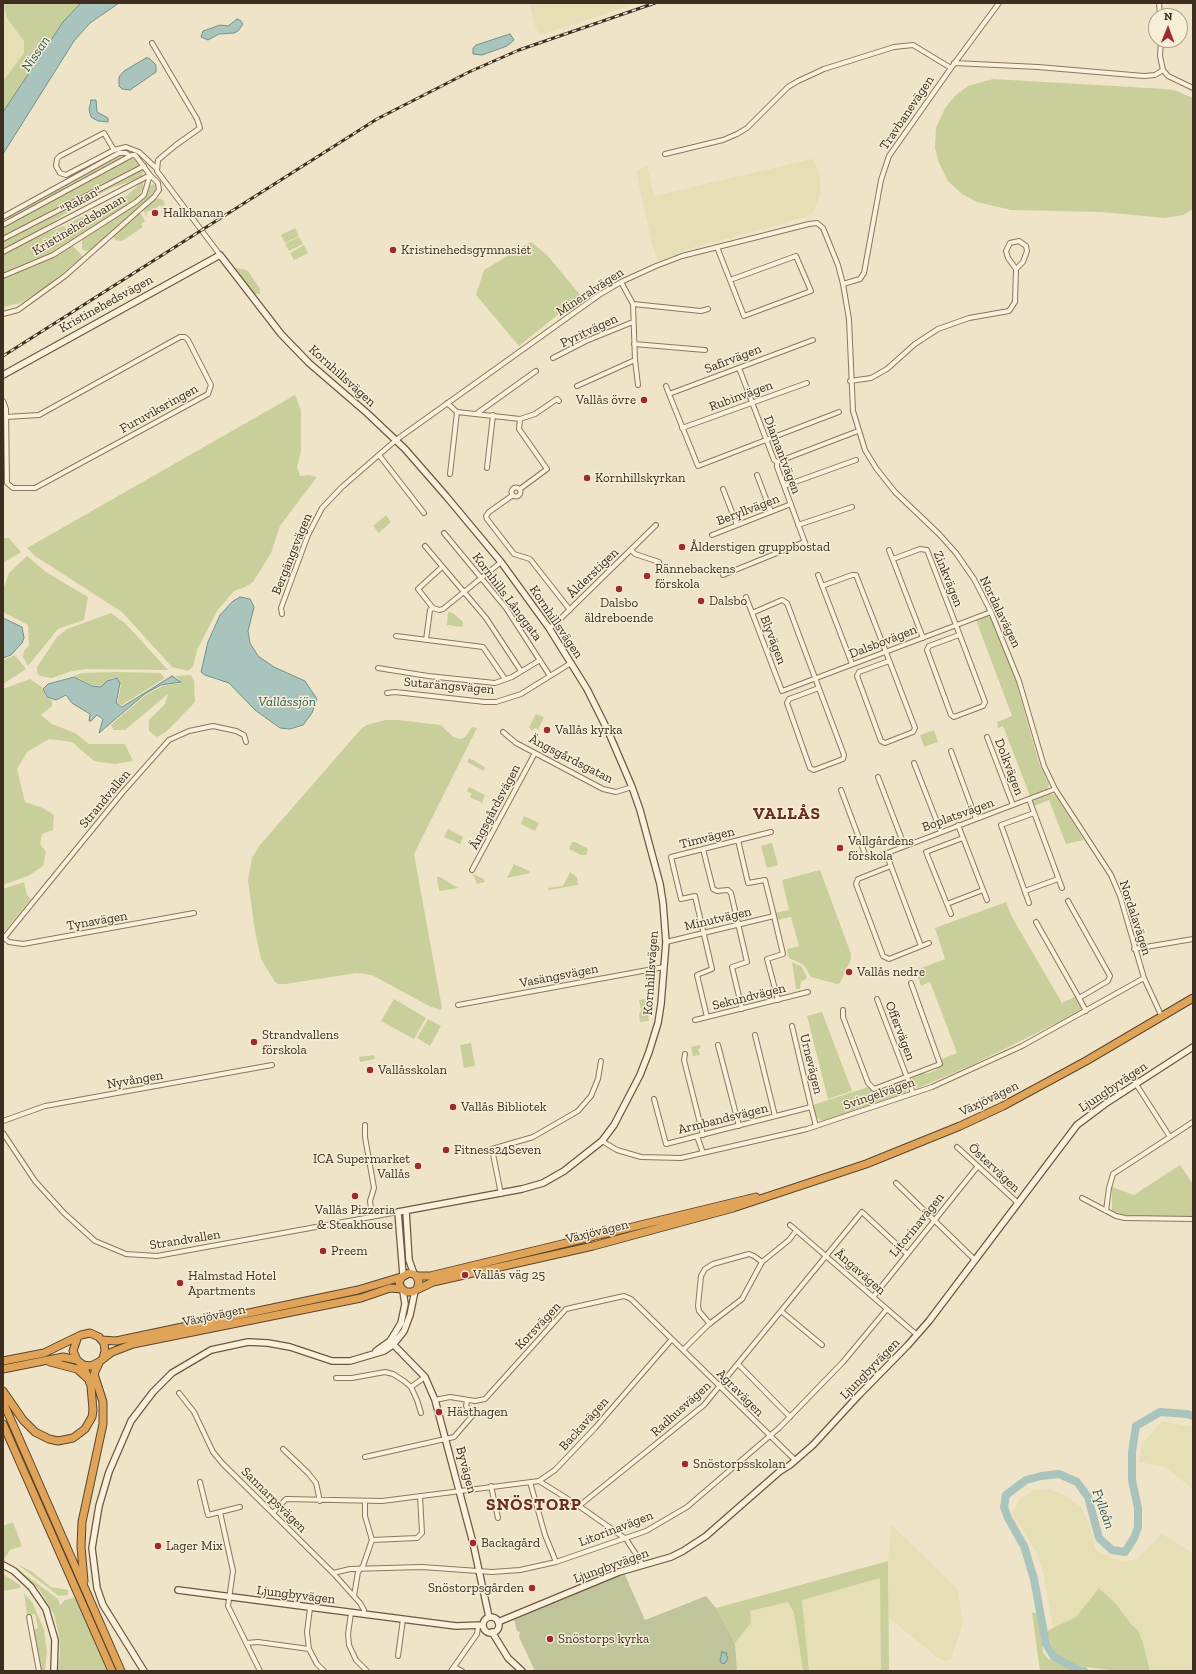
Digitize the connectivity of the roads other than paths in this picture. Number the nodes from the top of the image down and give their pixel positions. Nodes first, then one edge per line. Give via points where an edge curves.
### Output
1 (999, 3) edge
2 (152, 43) dead end
3 (1160, 48) edge
4 (954, 63) junction
5 (951, 68) junction
6 (1163, 70) junction
7 (1193, 88) edge
8 (114, 150) junction
9 (137, 151) junction
10 (665, 154) dead end
11 (132, 155) junction
12 (144, 166) junction
13 (156, 168) junction
14 (150, 175) junction
15 (130, 185) joint
16 (3, 217) edge
17 (3, 225) edge
18 (823, 228) joint
19 (42, 232) joint
20 (3, 240) edge
21 (717, 247) junction
22 (3, 252) edge
23 (220, 254) junction
24 (1016, 268) junction
25 (3, 276) edge
26 (730, 280) junction
27 (621, 282) junction
28 (843, 284) junction
29 (633, 304) junction
30 (708, 309) dead end
31 (3, 314) edge
32 (634, 322) junction
33 (813, 340) dead end
34 (634, 344) junction
35 (705, 350) dead end
36 (553, 358) dead end
37 (635, 360) junction
38 (739, 368) junction
39 (536, 371) dead end
40 (3, 375) edge
41 (850, 381) junction
42 (807, 383) dead end
43 (638, 385) dead end
44 (577, 386) dead end
45 (666, 386) dead end
46 (669, 394) junction
47 (3, 401) edge
48 (558, 401) dead end
49 (448, 403) junction
50 (752, 403) junction
51 (457, 412) junction
52 (839, 412) dead end
53 (476, 414) junction
54 (493, 415) junction
55 (6, 417) junction
56 (520, 419) junction
57 (682, 428) junction
58 (858, 431) junction
59 (396, 440) junction
60 (766, 440) junction
61 (379, 455) junction
62 (856, 460) dead end
63 (777, 462) junction
64 (487, 468) dead end
65 (450, 474) dead end
66 (757, 475) dead end
67 (784, 486) junction
68 (723, 489) dead end
69 (791, 504) junction
70 (852, 507) dead end
71 (770, 512) junction
72 (424, 513) dead end
73 (656, 525) dead end
74 (737, 525) junction
75 (798, 525) junction
76 (444, 533) dead end
77 (712, 535) dead end
78 (804, 542) junction
79 (425, 546) dead end
80 (807, 548) dead end
81 (631, 550) junction
82 (889, 550) dead end
83 (893, 559) junction
84 (501, 562) junction
85 (659, 562) dead end
86 (442, 567) junction
87 (723, 575) dead end
88 (818, 575) dead end
89 (481, 578) junction
90 (822, 586) junction
91 (464, 591) junction
92 (746, 597) dead end
93 (431, 609) junction
94 (570, 610) junction
95 (992, 612) junction
96 (752, 613) junction
97 (282, 614) dead end
98 (956, 625) junction
99 (549, 628) junction
100 (959, 635) junction
101 (396, 636) dead end
102 (923, 638) junction
103 (426, 640) junction
104 (886, 651) junction
105 (540, 660) junction
106 (889, 661) junction
107 (571, 663) junction
108 (852, 664) junction
109 (378, 668) dead end
110 (521, 671) junction
111 (550, 676) junction
112 (815, 678) junction
113 (505, 679) junction
114 (819, 688) junction
115 (782, 691) joint
116 (387, 693) dead end
117 (504, 732) dead end
118 (987, 737) dead end
119 (246, 742) dead end
120 (951, 751) dead end
121 (535, 753) junction
122 (914, 763) dead end
123 (878, 777) dead end
124 (632, 787) junction
125 (1055, 789) junction
126 (841, 790) dead end
127 (1029, 799) junction
128 (1013, 805) junction
129 (1034, 813) junction
130 (976, 819) junction
131 (958, 825) junction
132 (771, 832) dead end
133 (941, 832) junction
134 (963, 838) junction
135 (738, 840) junction
136 (904, 845) junction
137 (703, 849) junction
138 (886, 853) junction
139 (891, 866) junction
140 (472, 870) dead end
141 (1058, 879) junction
142 (1062, 888) dead end
143 (983, 890) junction
144 (1025, 891) junction
145 (987, 900) dead end
146 (1068, 901) dead end
147 (1029, 903) dead end
148 (946, 904) junction
149 (194, 913) dead end
150 (951, 914) dead end
151 (774, 916) junction
152 (1036, 922) dead end
153 (738, 925) junction
154 (704, 933) junction
155 (3, 939) edge
156 (1193, 939) edge
157 (666, 942) junction
158 (929, 943) dead end
159 (922, 946) junction
160 (1134, 949) junction
161 (664, 967) junction
162 (1144, 978) junction
163 (912, 983) dead end
164 (808, 992) dead end
165 (877, 998) dead end
166 (1079, 998) junction
167 (1193, 998) edge
168 (778, 1000) junction
169 (458, 1005) dead end
170 (742, 1009) junction
171 (843, 1010) dead end
172 (1086, 1010) junction
173 (707, 1017) junction
174 (1162, 1017) junction
175 (695, 1020) dead end
176 (792, 1026) dead end
177 (755, 1034) dead end
178 (718, 1045) dead end
179 (1193, 1047) edge
180 (684, 1054) dead end
181 (601, 1061) dead end
182 (272, 1065) dead end
183 (906, 1077) junction
184 (1136, 1084) junction
185 (912, 1093) junction
186 (654, 1099) dead end
187 (812, 1107) junction
188 (775, 1116) junction
189 (3, 1121) edge
190 (1193, 1122) edge
191 (365, 1125) dead end
192 (739, 1126) junction
193 (816, 1126) junction
194 (3, 1133) edge
195 (702, 1135) junction
196 (698, 1136) junction
197 (1170, 1137) junction
198 (602, 1141) junction
199 (958, 1147) dead end
200 (703, 1154) junction
201 (978, 1166) junction
202 (896, 1183) dead end
203 (781, 1192) junction
204 (501, 1194) junction
205 (1082, 1198) dead end
206 (1018, 1203) junction
207 (406, 1211) junction
208 (1106, 1211) junction
209 (398, 1212) junction
210 (372, 1217) junction
211 (1193, 1219) edge
212 (934, 1221) junction
213 (790, 1224) dead end
214 (796, 1231) junction
215 (907, 1254) junction
216 (826, 1255) junction
217 (975, 1260) junction
218 (762, 1262) junction
219 (415, 1275) junction
220 (402, 1276) junction
221 (402, 1290) junction
222 (416, 1290) junction
223 (872, 1297) junction
224 (887, 1309) junction
225 (781, 1311) junction
226 (710, 1324) junction
227 (917, 1335) junction
228 (78, 1338) junction
229 (672, 1339) junction
230 (102, 1340) junction
231 (392, 1343) junction
232 (822, 1345) dead end
233 (684, 1350) junction
234 (101, 1360) junction
235 (46, 1361) junction
236 (80, 1363) junction
237 (738, 1364) junction
238 (4, 1366) edge
239 (425, 1377) junction
240 (336, 1378) dead end
241 (91, 1386) junction
242 (720, 1387) junction
243 (411, 1388) junction
244 (3, 1391) edge
245 (179, 1392) dead end
246 (435, 1400) junction
247 (467, 1401) junction
248 (3, 1402) edge
249 (420, 1413) dead end
250 (790, 1417) junction
251 (3, 1424) edge
252 (770, 1436) junction
253 (446, 1438) junction
254 (283, 1449) dead end
255 (365, 1457) dead end
256 (795, 1460) junction
257 (539, 1481) junction
258 (200, 1482) dead end
259 (530, 1482) junction
260 (491, 1486) junction
261 (459, 1490) junction
262 (420, 1496) junction
263 (320, 1501) junction
264 (365, 1502) junction
265 (580, 1506) junction
266 (240, 1507) dead end
267 (220, 1512) junction
268 (273, 1513) junction
269 (498, 1518) dead end
270 (626, 1539) junction
271 (372, 1540) junction
272 (556, 1562) junction
273 (3, 1565) edge
274 (643, 1565) junction
275 (361, 1569) junction
276 (479, 1569) junction
277 (333, 1573) junction
278 (85, 1589) junction
279 (178, 1590) dead end
280 (354, 1596) junction
281 (229, 1597) junction
282 (310, 1608) junction
283 (351, 1613) junction
284 (364, 1614) junction
285 (29, 1617) dead end
286 (489, 1617) junction
287 (403, 1619) junction
288 (498, 1622) junction
289 (481, 1626) junction
290 (492, 1632) junction
291 (247, 1643) junction
292 (309, 1649) junction
293 (398, 1656) dead end
294 (453, 1669) edge
295 (39, 1671) edge
296 (54, 1671) edge
297 (112, 1671) edge
298 (121, 1671) edge
299 (144, 1671) edge
300 (260, 1671) edge
301 (324, 1671) edge
302 (367, 1671) edge
303 (462, 1671) edge
304 (522, 1671) edge

1 - 4 street, Travbanevägen
2 - 13 street via 200,128 158,160
3 - 6 street
4 - 5 street, Travbanevägen
4 - 6 street via 1144,76 1155,75
5 - 10 street via 914,45 894,46 824,69 798,81 788,87 747,128 737,134 723,140
5 - 28 street, Travbanevägen via 889,156 881,180 864,273 860,279
6 - 7 street via 1168,76
8 - 8 street via 66,175 60,173 56,166 60,156 104,133
8 - 9 street via 126,147
9 - 11 street
9 - 13 street, Kornhillsvägen
11 - 12 street, Kristinehedsbanan
11 - 16 street via 119,153
11 - 17 street
12 - 14 street, Kristinehedsbanan
12 - 20 street
13 - 23 street, Kornhillsvägen
14 - 15 street, Kristinehedsbanan
14 - 25 street, Kristinehedsbanan via 144,195 136,202 53,255
14 - 31 street, Kristinehedsbanan via 158,183 157,194 65,276 18,310
15 - 19 street, "Rakan"
18 - 21 street, Mineralvägen via 814,223
18 - 28 street, Nordalavägen
19 - 22 street, Kristinehedsbanan
21 - 26 street
21 - 27 street, Mineralvägen via 656,266
23 - 40 street, Kristinehedsvägen
23 - 59 street, Kornhillsvägen via 292,346
24 - 24 street via 1023,262 1027,251 1026,246 1019,241 1010,243 1006,251
24 - 41 street via 1015,302 1009,311 969,318 938,329 915,344 887,369 871,378
26 - 26 street via 744,316 810,291 796,256
27 - 29 street
27 - 49 street, Mineralvägen
28 - 41 street, Nordalavägen via 849,318
29 - 30 street via 701,311
29 - 32 street
32 - 34 street
32 - 36 street, Pyritvägen via 586,341
33 - 38 street, Safirvägen
34 - 35 street
34 - 37 street
37 - 43 street
37 - 44 street
38 - 46 street, Safirvägen
38 - 50 street, Diamantvägen
39 - 53 street
41 - 58 street, Nordalavägen
42 - 50 street, Rubinvägen
45 - 46 street
46 - 57 street
47 - 55 street, Furuviksringen
48 - 56 street via 557,399 535,414
49 - 51 street
49 - 59 street, Mineralvägen
50 - 57 street, Rubinvägen
50 - 60 street, Diamantvägen
51 - 53 street
51 - 65 street
52 - 60 street
53 - 54 street
54 - 56 street
54 - 64 street
55 - 55 street, Furuviksringen via 8,485 13,488 35,488 208,394 211,385 188,340 180,337 39,415
56 - 94 street, Ålderstigen via 519,429 547,469 520,489 513,488 513,495 486,516 514,554 530,559
57 - 60 street via 698,466
58 - 63 street
58 - 95 street, Nordalavägen via 865,450 876,468 895,492 956,554 974,579
59 - 61 street, Bergängsvägen
59 - 84 street, Kornhillsvägen
60 - 63 street, Diamantvägen
61 - 72 street
61 - 97 street, Bergängsvägen via 327,501 317,516 281,608
62 - 67 street
63 - 67 street, Diamantvägen via 776,467
66 - 71 street
67 - 69 street, Diamantvägen
68 - 74 street
69 - 71 street, Beryllvägen
69 - 75 street, Diamantvägen
70 - 75 street
71 - 74 street, Beryllvägen
73 - 81 street, Ålderstigen
74 - 77 street, Beryllvägen
75 - 78 street, Diamantvägen
76 - 89 street, Kornhills Långgata
78 - 80 street, Diamantvägen
78 - 87 street
79 - 86 street
81 - 85 street, Ålderstigen via 635,554
81 - 94 street, Ålderstigen
82 - 83 street
83 - 98 street, Zinkvägen via 920,549 927,550
83 - 102 street
84 - 89 street
84 - 99 street, Kornhillsvägen
86 - 91 street
86 - 93 street via 418,589
88 - 90 street
89 - 91 street
89 - 105 street, Kornhills Långgata via 506,608
90 - 104 street via 852,574 856,575
90 - 108 street
91 - 93 street via 441,610
91 - 110 street via 486,618
92 - 96 street, Blyvägen
93 - 103 street
94 - 99 street, Ålderstigen
95 - 98 street, Dalsbovägen
95 - 125 street, Nordalavägen via 1019,681 1044,766
96 - 112 street via 782,600 787,603
96 - 115 street, Blyvägen
98 - 100 street
98 - 102 street, Dalsbovägen
99 - 107 street, Kornhillsvägen
100 - 100 street via 984,704 954,717 951,715 927,650 929,646
101 - 103 street
102 - 104 street, Dalsbovägen
103 - 113 street via 483,647
104 - 106 street
104 - 108 street, Dalsbovägen
105 - 110 street
105 - 111 street, Kornhills Långgata
106 - 106 street via 915,730 885,743 881,741 857,676 859,672
107 - 111 street, Sutarängsvägen
107 - 124 street, Kornhillsvägen via 608,731
108 - 112 street, Dalsbovägen
109 - 113 street via 495,683
110 - 113 street
111 - 116 street, Sutarängsvägen via 521,694 496,702
112 - 114 street
112 - 115 street, Dalsbovägen
114 - 114 street via 844,758 814,770 810,768 787,703
117 - 121 street, Ängsgårdsgatan via 516,743
118 - 128 street, Dolkvägen
119 - 155 street, Strandvallen via 244,735 236,731 213,726 181,733 164,744
120 - 130 street
121 - 124 street, Ängsgårdsgatan via 608,791
121 - 140 street, Ängsgårdsvägen
122 - 133 street
123 - 136 street
124 - 157 street, Kornhillsvägen via 660,884
125 - 127 street, Boplatsvägen
125 - 160 street, Nordalavägen via 1110,875 1120,896
126 - 138 street, Boplatsvägen via 865,854 869,858 874,858
127 - 128 street, Boplatsvägen
127 - 129 street
128 - 130 street, Boplatsvägen
129 - 141 street
129 - 144 street via 1001,825
130 - 131 street, Boplatsvägen
131 - 133 street, Boplatsvägen
131 - 134 street
132 - 135 street, Timvägen
133 - 136 street, Boplatsvägen
134 - 143 street
134 - 148 street via 926,852
135 - 137 street, Timvägen
135 - 151 street via 748,883 765,880
136 - 138 street, Boplatsvägen
137 - 153 street via 713,889 730,891
137 - 154 street, Timvägen via 671,857 681,899 695,896
138 - 139 street
139 - 159 street
139 - 159 street via 858,879 856,884 886,958
141 - 142 street
141 - 144 street
143 - 145 street
143 - 148 street
144 - 147 street
146 - 166 street via 1110,976 1108,981
148 - 150 street
149 - 155 street, Tynavägen via 23,944
151 - 153 street, Minutvägen
151 - 168 street via 783,954 767,959
152 - 166 street
153 - 154 street, Minutvägen
153 - 170 street via 747,962 732,967
154 - 157 street, Minutvägen
154 - 173 street via 712,969 697,974
156 - 160 street
157 - 161 street, Kornhillsvägen
158 - 159 street
160 - 162 street, Nordalavägen
161 - 169 street, Vasängsvägen
161 - 198 street, Kornhillsvägen via 658,1023 651,1047 640,1075 614,1125
162 - 172 street, Svingelvägen
162 - 174 street, Nordalavägen
163 - 183 street via 940,1064
164 - 168 street, Sekundvägen
165 - 183 street, Offervägen
166 - 172 street
167 - 174 highway, Växjövägen
168 - 170 street, Sekundvägen
170 - 173 street, Sekundvägen
171 - 183 street via 843,1017 869,1085 874,1089
172 - 185 street, Svingelvägen via 1022,1046 932,1087
173 - 175 street, Sekundvägen
174 - 203 highway, Växjövägen via 1062,1075 984,1115 866,1164
176 - 187 street, Urnevägen
177 - 188 street
178 - 192 street
179 - 184 street, Ljungbyvägen
180 - 195 street
181 - 204 street via 598,1079 591,1096 578,1111 533,1137 492,1148
182 - 189 street, Nyvången via 45,1106
183 - 185 street, Offervägen
184 - 197 street
184 - 206 street, Ljungbyvägen via 1077,1125
185 - 193 street, Svingelvägen
186 - 196 street, Armbandsvägen via 666,1144
187 - 188 street, Armbandsvägen
187 - 193 street
188 - 192 street, Armbandsvägen
190 - 197 street
191 - 210 street via 374,1188 370,1201
192 - 195 street, Armbandsvägen
193 - 200 street, Svingelvägen
194 - 210 street, Strandvallen via 35,1181 69,1218 95,1241 126,1254 157,1256
195 - 196 street, Armbandsvägen
196 - 200 street
197 - 208 street via 1113,1174
198 - 200 street, Svingelvägen via 617,1150 641,1157 681,1158
198 - 204 street, Kornhillsvägen via 564,1171 543,1183
199 - 201 street, Östervägen
201 - 206 street, Östervägen
201 - 212 street, Litorinavägen
202 - 212 street
203 - 219 highway, Växjövägen via 430,1276
203 - 222 highway, Växjövägen via 733,1208 593,1246 433,1282
204 - 207 street, Kornhillsvägen
205 - 208 street
206 - 217 street, Ljungbyvägen
207 - 209 street, Kornhillsvägen
207 - 219 street via 410,1264
208 - 211 street via 1131,1219
209 - 210 street, Strandvallen
209 - 220 street
212 - 215 street, Litorinavägen
212 - 217 street
213 - 214 street, Ängavägen
214 - 216 street, Ängavägen
214 - 218 street
215 - 216 street, Radhusvägen via 862,1212
215 - 223 street, Litorinavägen
216 - 223 street, Ängavägen
216 - 225 street, Radhusvägen
217 - 227 street, Ljungbyvägen
218 - 226 street via 742,1299
218 - 226 street via 749,1254 713,1264 705,1269 701,1276 698,1306
219 - 220 highway, Växjövägen via 409,1273
219 - 222 highway via 419,1282
220 - 221 highway
220 - 230 highway, Växjövägen via 358,1290 116,1341
221 - 222 highway, Växjövägen via 409,1293
221 - 231 street via 405,1297 405,1312
221 - 234 highway, Växjövägen via 390,1288 361,1298 133,1344 118,1349
222 - 231 street via 408,1322
223 - 224 street, Ängavägen
224 - 227 street, Ängavägen
224 - 250 street, Litorinavägen via 843,1362
225 - 232 street
225 - 237 street, Radhusvägen
226 - 233 street
227 - 256 street, Ljungbyvägen via 813,1445
228 - 230 highway, Växjövägen via 90,1333
228 - 236 highway via 73,1347 73,1354
228 - 238 highway, Växjövägen
229 - 233 street, Agravägen
229 - 247 street, Korsvägen via 631,1298 624,1296 569,1307 561,1312 491,1395 480,1401
229 - 257 street, Backavägen via 595,1428 555,1470
230 - 234 highway via 105,1347
231 - 239 street, Byvägen
231 - 299 street via 367,1357 350,1361 332,1361 290,1347 268,1343 248,1342 211,1350 172,1373 153,1392 131,1421 109,1472 99,1506 92,1548 97,1588 103,1605
233 - 242 street, Agravägen
234 - 236 highway, Växjövägen via 91,1366
234 - 278 highway via 94,1374 103,1402 103,1424 84,1507 81,1534
235 - 236 highway, Växjövägen via 63,1358
235 - 238 highway, Växjövägen
235 - 241 highway via 77,1369
236 - 241 highway
237 - 242 street, Radhusvägen
237 - 250 street
239 - 243 street
239 - 246 street, Byvägen
240 - 243 street via 390,1373 404,1380
241 - 244 highway via 93,1410 89,1423 73,1438 58,1441 41,1436 29,1426
242 - 252 street, Agravägen
242 - 265 street, Radhusvägen via 680,1426
243 - 249 street
245 - 268 street, Sannarpsvägen via 194,1412 213,1452
246 - 247 street, Korsvägen via 450,1397
246 - 253 street, Byvägen
247 - 253 street via 466,1406 473,1415 454,1437
248 - 278 highway
250 - 252 street, Litorinavägen
251 - 297 highway
252 - 256 street, Agravägen
252 - 270 street, Litorinavägen via 687,1507 660,1524
253 - 255 street
253 - 261 street, Byvägen
254 - 263 street via 316,1483
256 - 274 street, Ljungbyvägen via 695,1544 671,1557
257 - 259 street, Backavägen
257 - 265 street
258 - 267 street via 208,1515
259 - 260 street, Backavägen
259 - 272 street via 545,1535
260 - 261 street, Backavägen
260 - 269 street
261 - 262 street, Backavägen
261 - 276 street, Byvägen
262 - 264 street, Backavägen
262 - 271 street via 422,1533 417,1538
263 - 264 street, Backavägen
263 - 268 street, Backavägen via 286,1499
264 - 271 street via 365,1516
265 - 270 street
266 - 267 street
267 - 281 street via 233,1571
268 - 277 street, Sannarpsvägen
270 - 272 street, Litorinavägen
270 - 274 street
271 - 275 street
272 - 276 street, Litorinavägen via 520,1570 492,1572
273 - 296 street via 14,1571 31,1587 46,1609 55,1640
274 - 288 street, Ljungbyvägen via 619,1572
275 - 276 street, Litorinavägen
275 - 277 street, Litorinavägen
275 - 280 street via 358,1572
276 - 286 street, Byvägen
277 - 280 street, Sannarpsvägen
278 - 298 highway
279 - 281 street, Ljungbyvägen
280 - 284 street, Sannarpsvägen via 363,1608
281 - 282 street, Ljungbyvägen
281 - 291 street via 228,1606
282 - 283 street, Ljungbyvägen
282 - 292 street via 307,1632
283 - 284 street, Ljungbyvägen
283 - 302 street via 349,1646 356,1660
284 - 287 street, Ljungbyvägen
285 - 295 street
286 - 288 street via 495,1618
286 - 289 street
287 - 289 street, Ljungbyvägen via 464,1627
287 - 293 street
288 - 290 street via 498,1629
289 - 290 street
289 - 294 street
290 - 304 street via 508,1658
291 - 292 street via 258,1642
291 - 300 street
292 - 301 street
294 - 303 street

